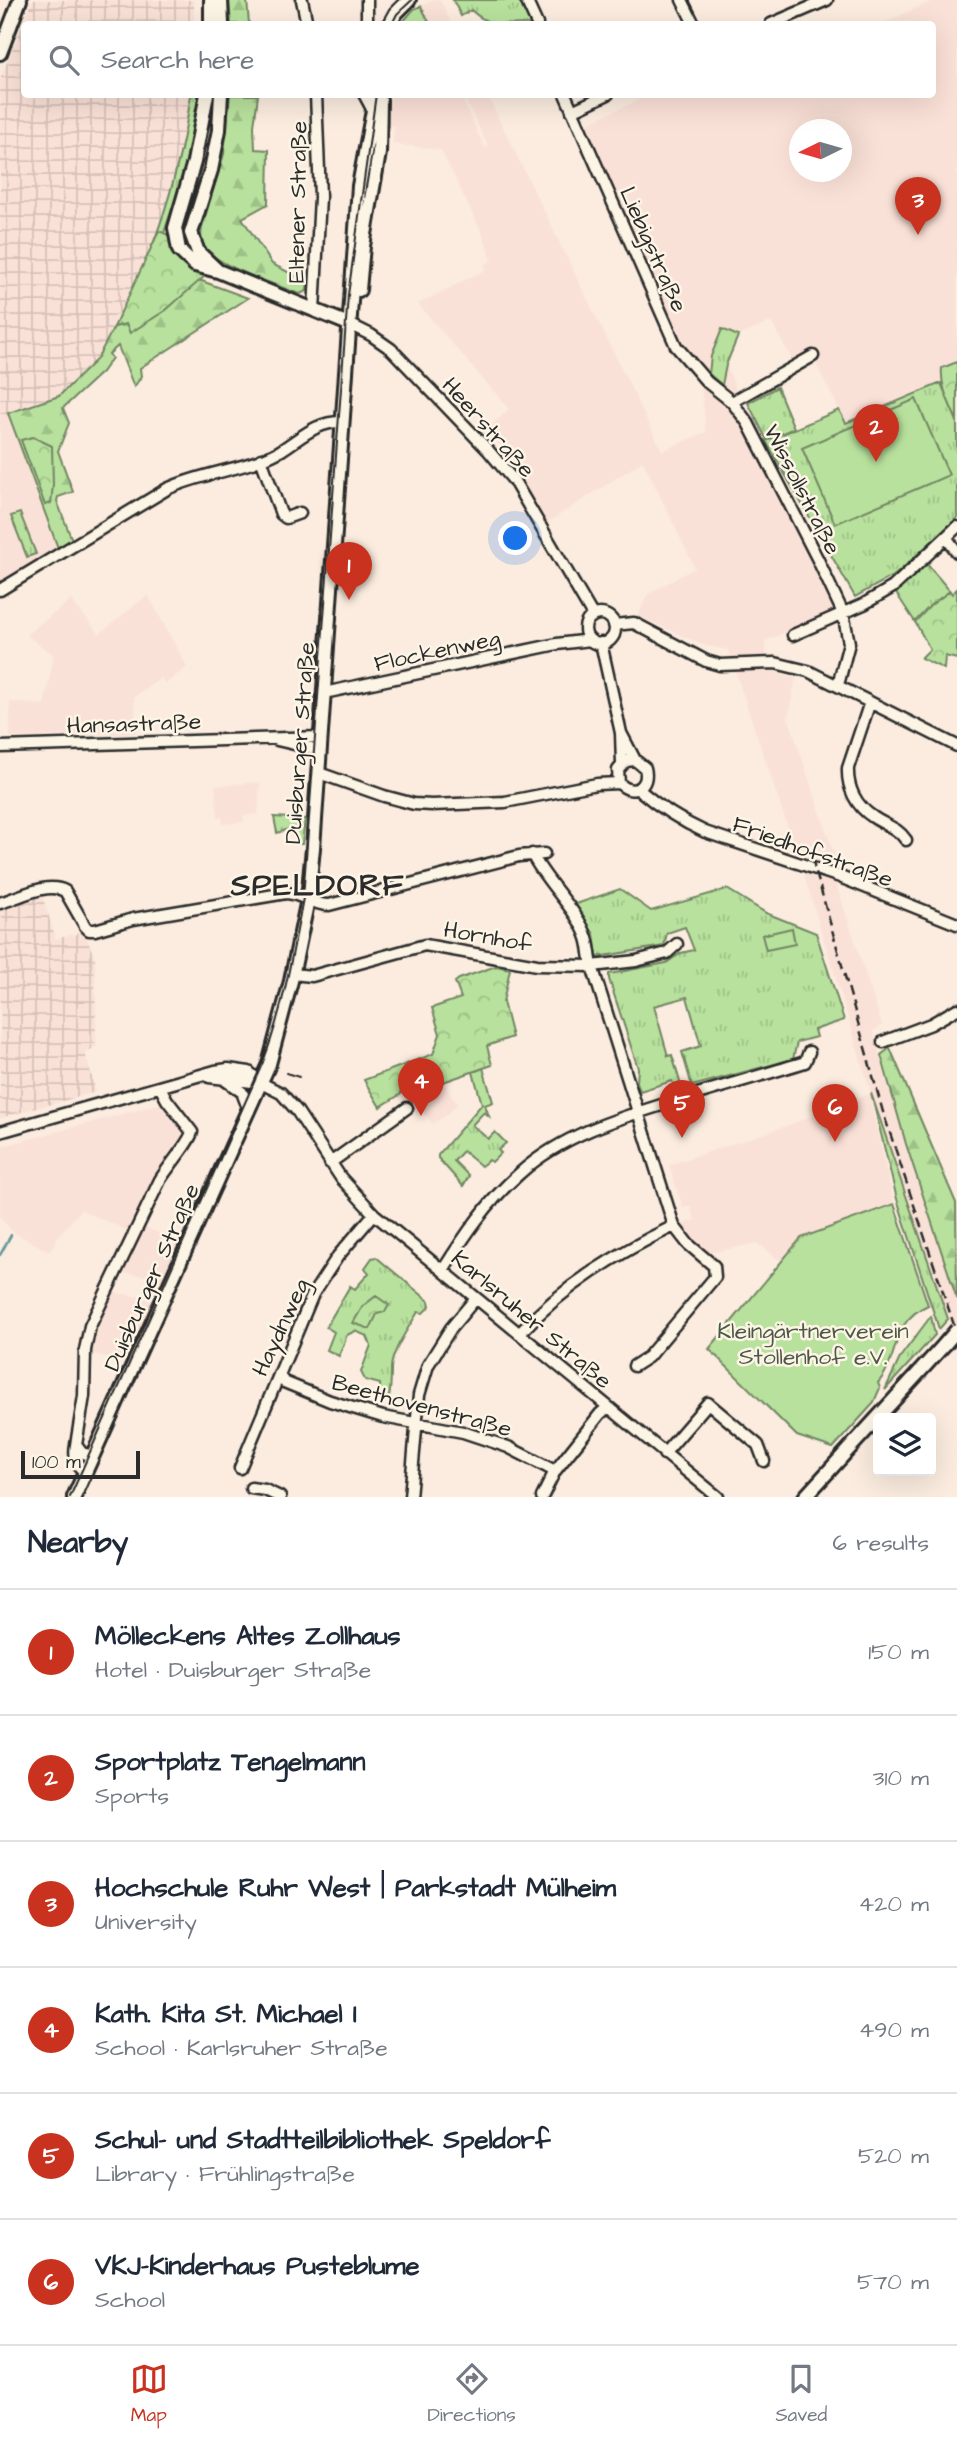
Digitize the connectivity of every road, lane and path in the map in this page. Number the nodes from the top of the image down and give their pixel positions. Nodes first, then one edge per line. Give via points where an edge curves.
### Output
1 (20, 0) edge
2 (211, 0) edge
3 (221, 0) edge
4 (302, 0) edge
5 (367, 0) edge
6 (409, 0) edge
7 (526, 0) edge
8 (682, 0) edge
9 (827, 0) edge
10 (211, 21) edge
11 (222, 21) edge
12 (306, 21) edge
13 (367, 21) edge
14 (392, 21) edge
15 (536, 21) edge
16 (692, 21) edge
17 (781, 21) edge
18 (0, 53) edge
19 (206, 98) edge
20 (221, 98) edge
21 (317, 98) edge
22 (366, 98) edge
23 (376, 98) edge
24 (378, 98) edge
25 (567, 98) edge
26 (600, 98) edge
27 (372, 109) junction
28 (572, 111) junction
29 (218, 271) junction
30 (314, 311) junction
31 (351, 325) junction
32 (813, 356) dead end
33 (733, 402) junction
34 (342, 422) junction
35 (261, 459) junction
36 (300, 513) dead end
37 (957, 527) edge
38 (946, 537) junction
39 (957, 552) edge
40 (0, 590) edge
41 (843, 613) junction
42 (593, 616) junction
43 (614, 625) junction
44 (585, 627) junction
45 (793, 635) dead end
46 (590, 640) junction
47 (601, 643) junction
48 (557, 644) junction
49 (838, 685) junction
50 (324, 692) junction
51 (870, 702) junction
52 (621, 733) junction
53 (321, 743) junction
54 (957, 746) edge
55 (0, 747) edge
56 (635, 761) junction
57 (319, 773) junction
58 (619, 773) junction
59 (646, 780) junction
60 (638, 789) junction
61 (660, 806) junction
62 (906, 840) dead end
63 (532, 854) junction
64 (544, 854) dead end
65 (308, 899) junction
66 (0, 903) edge
67 (957, 924) edge
68 (677, 944) dead end
69 (592, 966) junction
70 (292, 974) junction
71 (957, 1009) edge
72 (883, 1042) dead end
73 (809, 1052) dead end
74 (201, 1076) junction
75 (222, 1077) junction
76 (261, 1083) junction
77 (160, 1087) junction
78 (407, 1108) dead end
79 (249, 1111) junction
80 (638, 1112) junction
81 (0, 1132) edge
82 (330, 1163) junction
83 (374, 1214) junction
84 (674, 1226) junction
85 (443, 1270) junction
86 (476, 1298) junction
87 (957, 1330) edge
88 (520, 1334) junction
89 (634, 1366) dead end
90 (280, 1377) junction
91 (608, 1407) junction
92 (418, 1422) junction
93 (76, 1444) junction
94 (664, 1454) junction
95 (93, 1456) junction
96 (764, 1461) dead end
97 (240, 1468) dead end
98 (555, 1471) junction
99 (86, 1472) junction
100 (251, 1488) dead end
101 (74, 1497) edge
102 (280, 1497) edge
103 (410, 1497) edge
104 (542, 1497) edge
105 (718, 1497) edge
106 (805, 1497) edge

1 - 18 main road
2 - 10 main road
3 - 11 main road
4 - 12 street
5 - 13 street
6 - 14 main road
7 - 15 street
8 - 16 street
9 - 17 street
19 - 29 main road via 175,233 178,250 187,260
20 - 29 main road via 211,170 191,233 198,252
21 - 30 street, Eltener Straße via 320,197
22 - 27 street
23 - 27 main road, Duisburger Straße
24 - 31 main road, Duisburger Straße via 379,153
25 - 28 street, Liebigstraße
26 - 28 street
27 - 31 main road, Duisburger Straße via 359,186
28 - 33 street, Liebigstraße via 676,345 707,382
29 - 30 main road
30 - 31 main road
31 - 34 main road, Duisburger Straße
31 - 42 street, Heerstraße via 391,349 514,481
32 - 33 street
33 - 41 street, Wissollstraße via 748,423
34 - 35 street via 313,429
34 - 50 main road, Duisburger Straße
35 - 36 street via 281,514 286,518
35 - 40 street via 167,489
37 - 38 street
38 - 39 street
38 - 41 street via 893,587
41 - 45 street
41 - 49 street, Wissollstraße via 849,651
42 - 43 street via 606,615
42 - 44 street
43 - 47 street via 612,637
43 - 49 street via 634,623 720,665 787,664
44 - 46 street
44 - 48 street, Flockenweg
46 - 47 street
46 - 48 street, Flockenweg
47 - 52 street
48 - 50 street, Flockenweg
49 - 51 street
50 - 53 main road, Duisburger Straße
51 - 54 street
51 - 62 street via 847,779 864,810
52 - 56 street
52 - 58 street
53 - 55 street, Hansastraße via 302,747 269,738
53 - 57 main road, Duisburger Straße
56 - 58 street
56 - 59 street via 645,768
57 - 58 street via 384,796 432,805 505,802 597,784
57 - 65 main road, Duisburger Straße
58 - 60 street, Friedhofstraße via 625,789
59 - 60 street
59 - 61 street
60 - 61 street, Friedhofstraße
61 - 67 street, Friedhofstraße via 705,832 840,877
63 - 64 street
63 - 65 street via 329,905
63 - 69 street via 587,937
65 - 66 street via 286,893 133,919 95,930 85,926 60,888
65 - 70 main road, Duisburger Straße
68 - 69 street, Hornhof via 667,953
69 - 70 street, Hornhof via 537,965 425,945 312,976
69 - 80 street
70 - 76 main road, Duisburger Straße
71 - 72 street
73 - 80 street via 806,1062
74 - 75 street
74 - 76 street, Karlsruher Straße via 239,1070
74 - 77 street
75 - 76 street
75 - 79 street via 242,1093
76 - 79 main road, Duisburger Straße
76 - 82 street, Karlsruher Straße via 293,1105
77 - 81 street
77 - 93 street via 191,1137 160,1180 90,1326
78 - 82 street
79 - 95 main road, Duisburger Straße
80 - 84 street
80 - 85 street via 576,1136 529,1165 489,1204
82 - 83 street, Karlsruher Straße
83 - 85 street, Karlsruher Straße
83 - 90 street, Haydnweg via 313,1294 279,1370
84 - 88 street via 596,1269
84 - 89 street via 714,1266 715,1278 648,1357
85 - 86 street, Karlsruher Straße
86 - 88 street, Karlsruher Straße
86 - 92 street via 428,1365 419,1395
87 - 106 main road, bridge
88 - 91 street, Karlsruher Straße
90 - 92 street, Beethovenstraße via 330,1401 401,1422
90 - 97 street, Haydnweg
91 - 94 street, Karlsruher Straße
91 - 98 street
92 - 98 street, Beethovenstraße via 508,1447
92 - 103 street
93 - 95 street via 82,1453
93 - 99 street via 78,1465
94 - 96 street via 708,1403 758,1445
94 - 105 street, Karlsruher Straße
95 - 99 main road, Duisburger Straße
98 - 104 street
99 - 101 main road, Duisburger Straße
100 - 102 street

